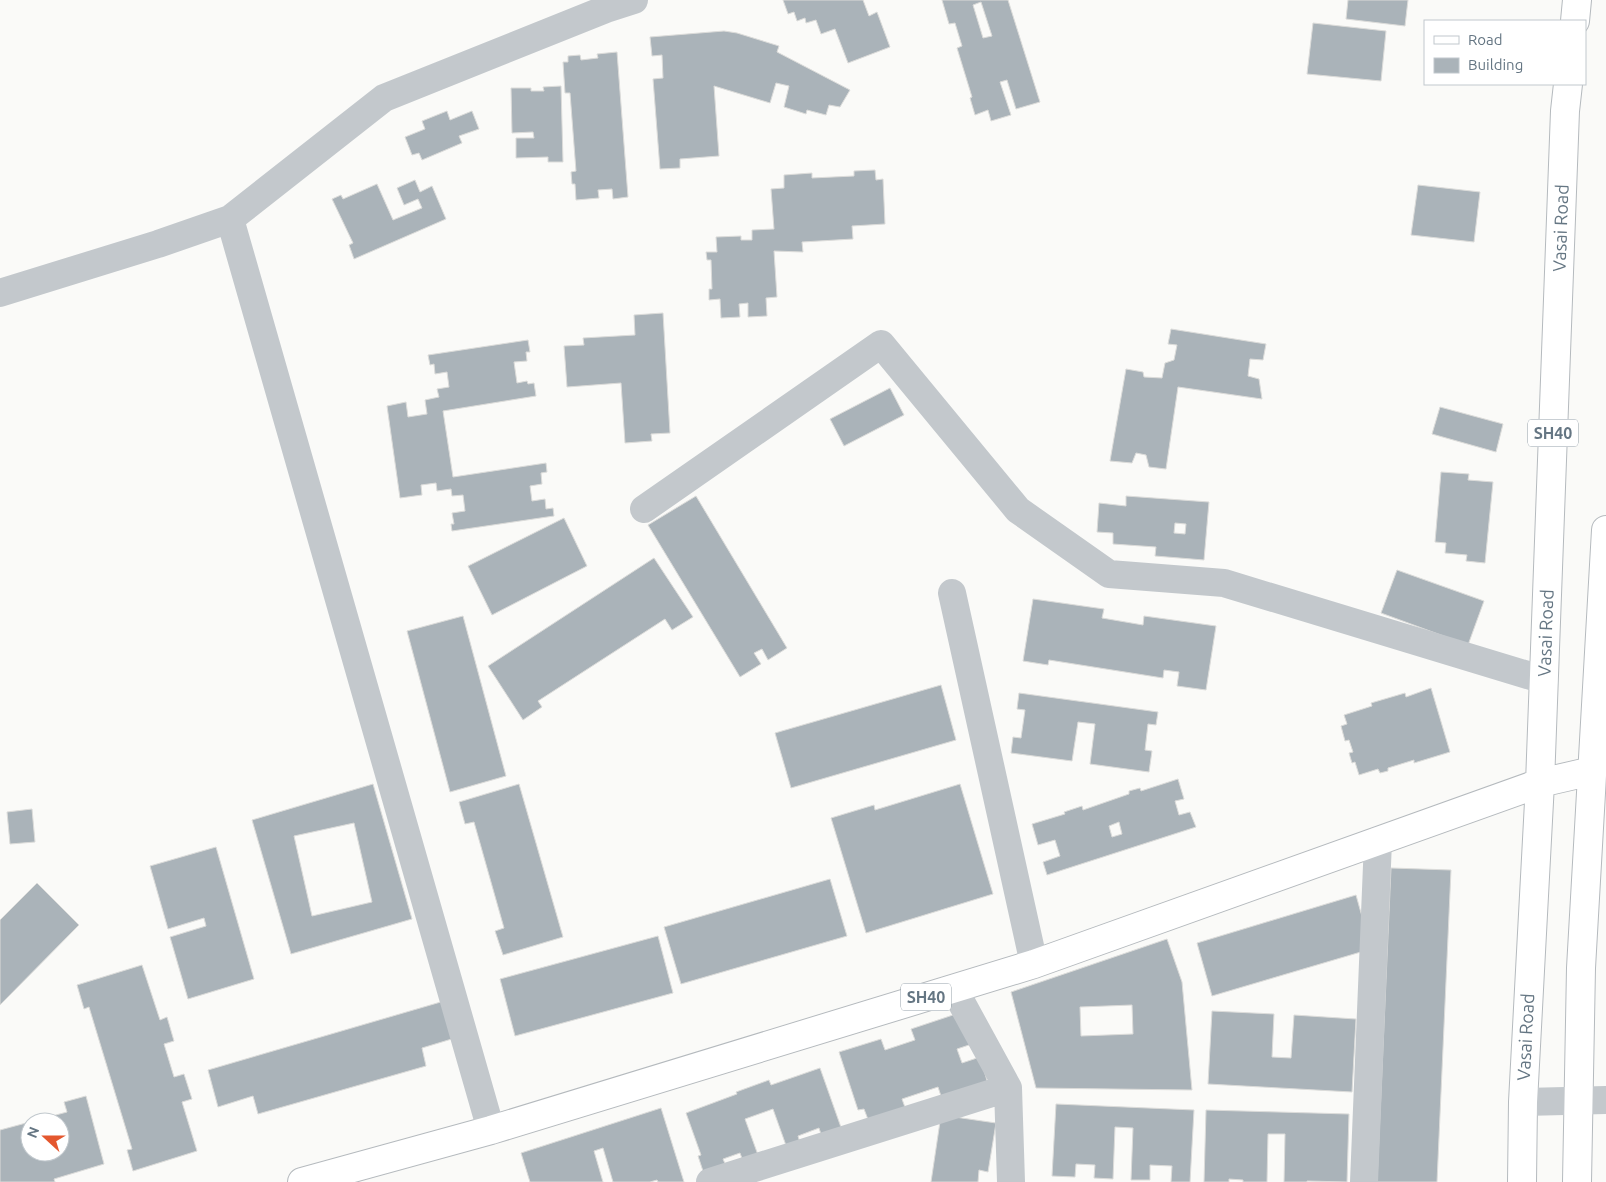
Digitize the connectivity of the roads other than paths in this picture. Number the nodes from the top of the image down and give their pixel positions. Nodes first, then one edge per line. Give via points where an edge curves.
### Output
1 (634, 0) edge
2 (1577, 0) edge
3 (1575, 20) edge
4 (1568, 85) edge
5 (230, 219) junction
6 (0, 293) edge
7 (644, 509) dead end
8 (1606, 530) edge
9 (952, 593) dead end
10 (1544, 680) junction
11 (1592, 771) junction
12 (1540, 783) junction
13 (1378, 841) junction
14 (1034, 964) junction
15 (954, 989) junction
16 (1008, 1088) junction
17 (1579, 1100) junction
18 (1606, 1100) edge
19 (1523, 1102) junction
20 (490, 1130) junction
21 (302, 1182) edge
22 (710, 1182) edge
23 (1011, 1182) edge
24 (1364, 1182) edge
25 (1522, 1182) edge
26 (1577, 1182) edge

1 - 5 street via 384,98
2 - 3 main road
4 - 10 main road, Vasai Road / SH40
5 - 6 street
5 - 20 street
7 - 10 street via 881,344 1018,510 1109,574 1224,583
8 - 11 main road
9 - 14 street
10 - 12 main road, Vasai Road / SH40
11 - 12 main road, SH40
11 - 17 main road via 1581,968
12 - 13 main road, SH40
12 - 19 main road, Vasai Road
13 - 14 main road, SH40
13 - 24 street
14 - 15 main road, SH40
15 - 16 street
15 - 20 main road, SH40
16 - 22 street
16 - 23 street
17 - 18 street
17 - 19 street
17 - 26 main road
19 - 25 main road, Vasai Road
20 - 21 main road, SH40

